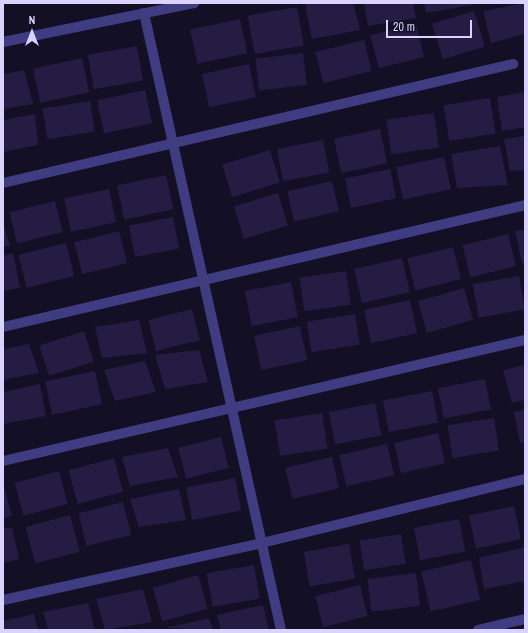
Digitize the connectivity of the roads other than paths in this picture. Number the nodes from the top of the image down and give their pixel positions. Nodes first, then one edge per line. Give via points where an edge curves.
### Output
1 (194, 3) edge
2 (144, 13) junction
3 (3, 42) edge
4 (513, 64) dead end
5 (173, 142) junction
6 (3, 183) edge
7 (525, 204) edge
8 (203, 278) junction
9 (3, 327) edge
10 (525, 340) edge
11 (232, 409) junction
12 (3, 461) edge
13 (525, 479) edge
14 (262, 543) junction
15 (3, 600) edge
16 (525, 618) edge
17 (281, 630) edge
18 (478, 630) edge

1 - 2 street
2 - 3 street
2 - 5 street
4 - 5 street
5 - 6 street
5 - 8 street
7 - 8 street
8 - 9 street
8 - 11 street
10 - 11 street
11 - 12 street
11 - 14 street
13 - 14 street
14 - 15 street
14 - 17 street
16 - 18 street

